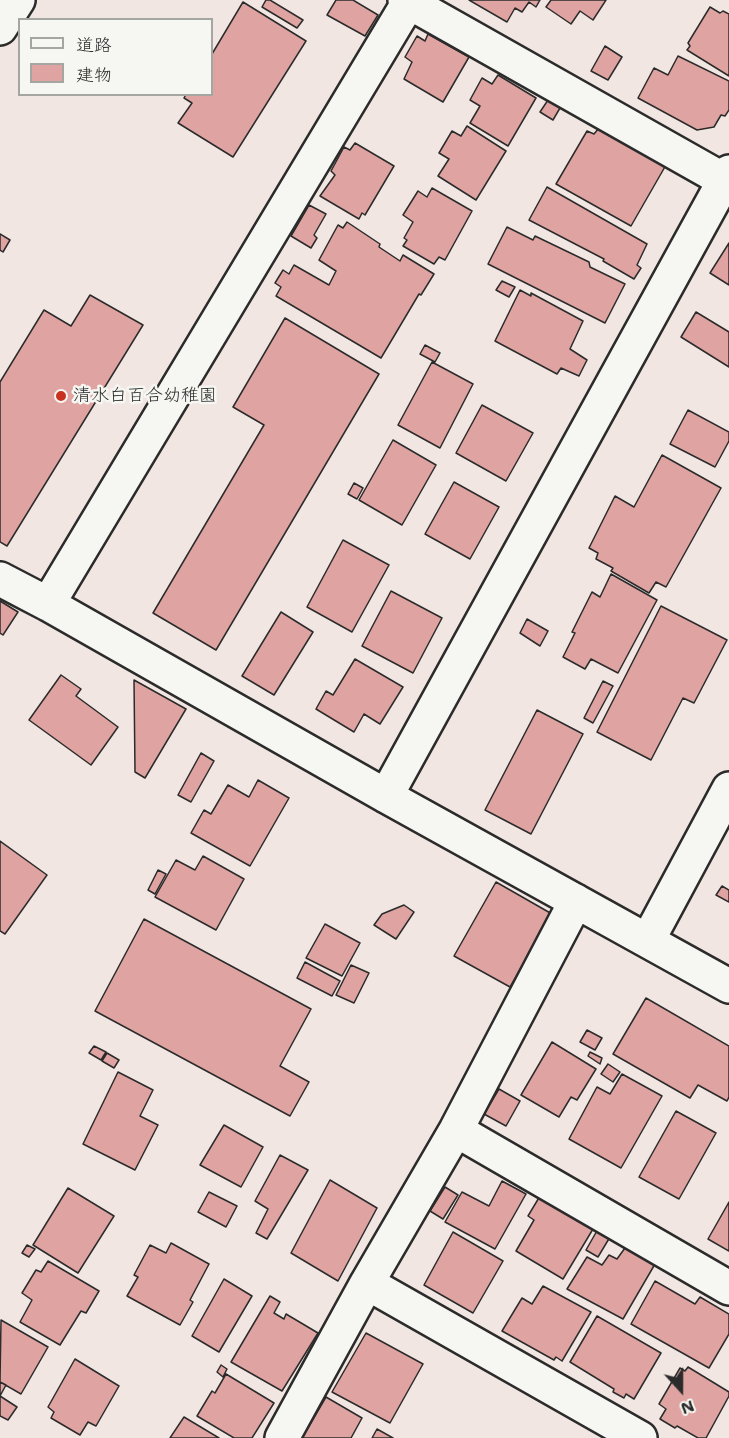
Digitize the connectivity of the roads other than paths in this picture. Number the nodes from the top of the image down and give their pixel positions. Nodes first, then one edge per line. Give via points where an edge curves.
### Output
1 (18, 0) edge
2 (408, 1) edge
3 (0, 28) edge
4 (727, 178) edge
5 (0, 579) edge
6 (48, 604) junction
7 (729, 789) edge
8 (386, 796) junction
9 (576, 901) junction
10 (648, 940) junction
11 (729, 986) edge
12 (456, 1130) junction
13 (367, 1283) junction
14 (729, 1288) edge
15 (282, 1438) edge
16 (640, 1438) edge

1 - 3 street
2 - 4 street
2 - 6 street
4 - 8 street
5 - 6 street
6 - 8 street
7 - 10 street
8 - 9 street
9 - 10 street
9 - 12 street
10 - 11 street
12 - 13 street
12 - 14 street
13 - 15 street
13 - 16 street

